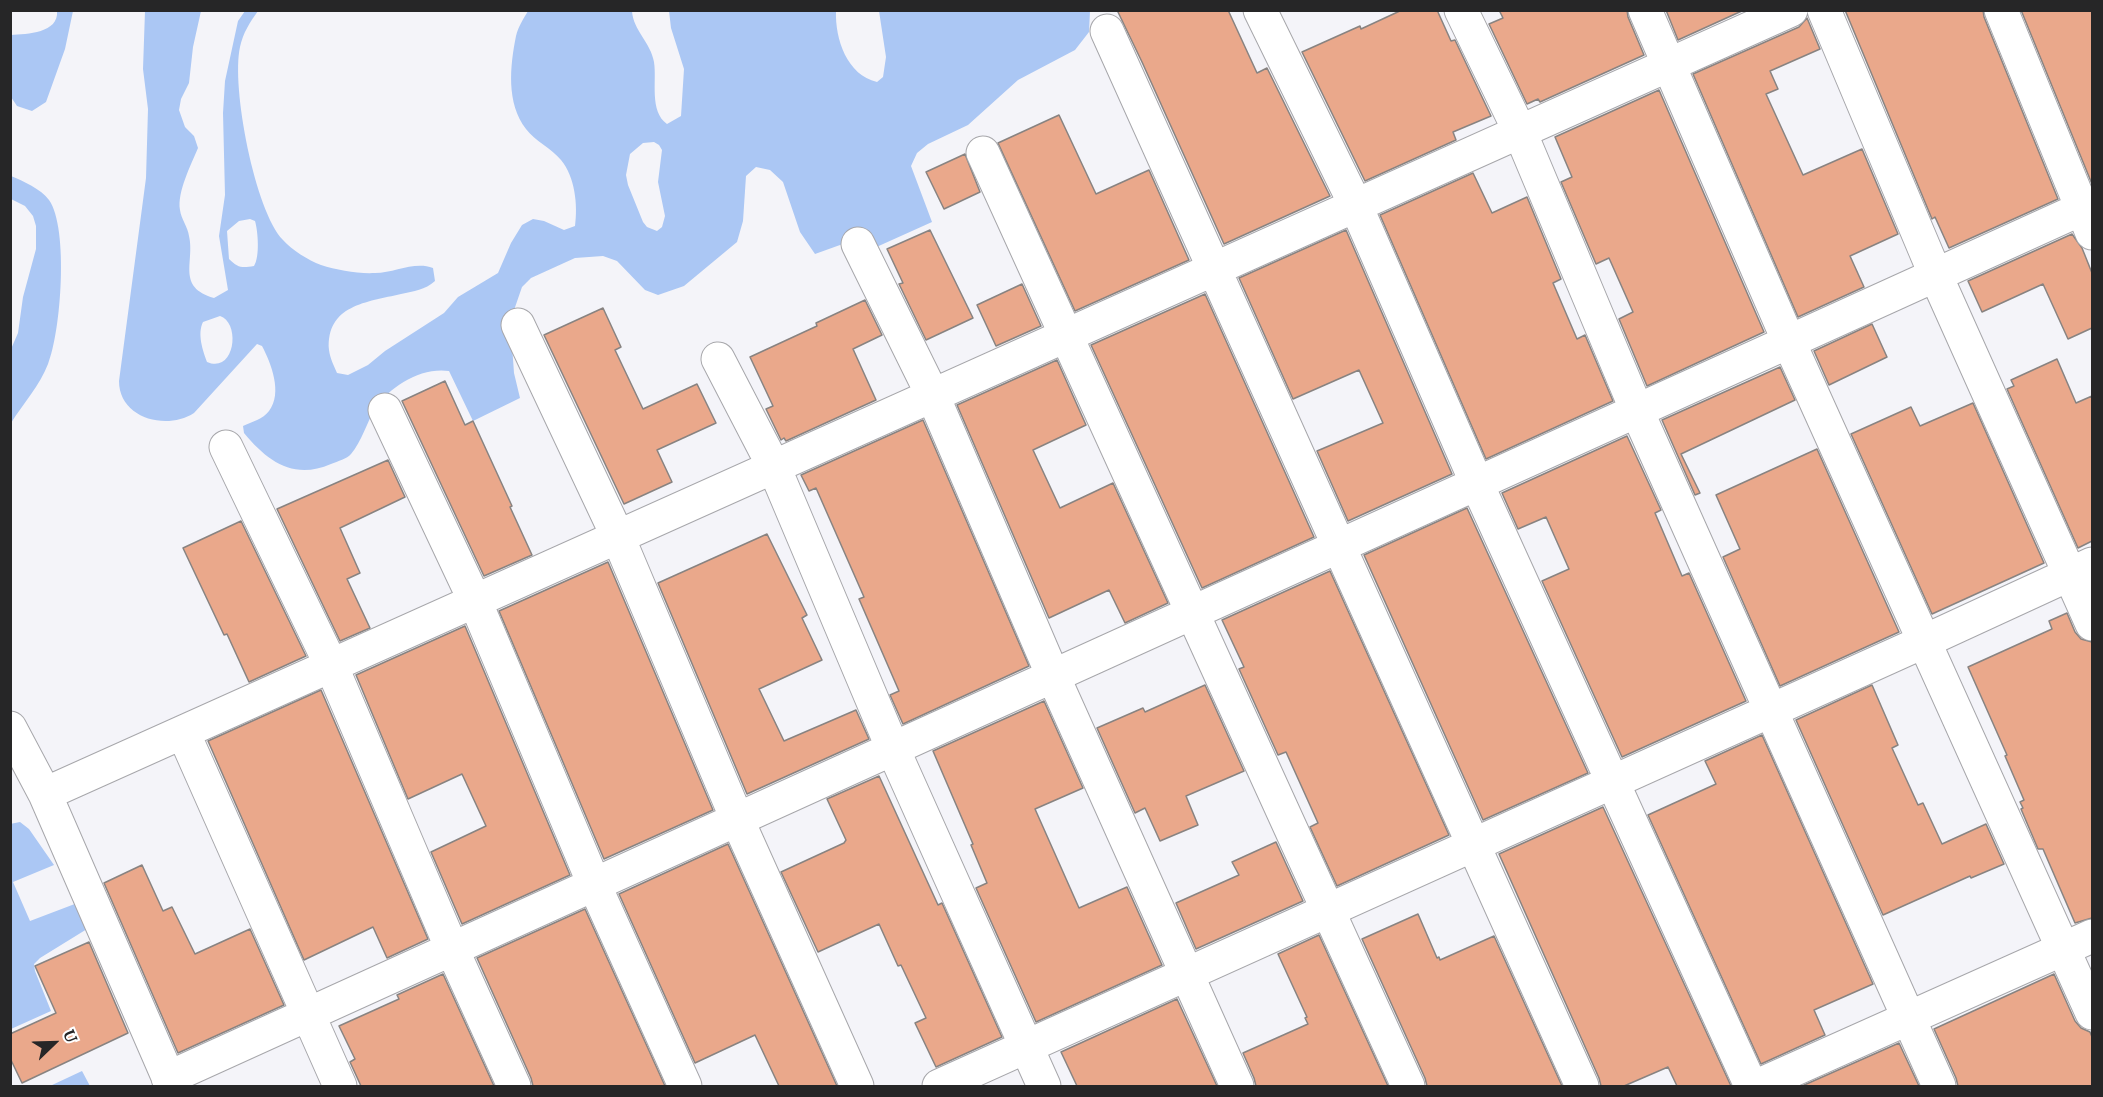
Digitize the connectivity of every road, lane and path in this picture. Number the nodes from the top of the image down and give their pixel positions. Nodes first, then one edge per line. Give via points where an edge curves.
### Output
1 (1260, 10) edge
2 (1461, 10) edge
3 (1645, 10) edge
4 (1791, 10) edge
5 (1824, 10) edge
6 (2001, 10) edge
7 (1107, 31) dead end
8 (1670, 65) junction
9 (1520, 132) junction
10 (983, 153) dead end
11 (1356, 206) junction
12 (2089, 215) edge
13 (858, 244) dead end
14 (1214, 269) junction
15 (1936, 276) junction
16 (518, 325) dead end
17 (1066, 336) junction
18 (1789, 342) junction
19 (718, 359) dead end
20 (933, 396) junction
21 (385, 410) dead end
22 (1638, 411) junction
23 (226, 447) dead end
24 (774, 467) junction
25 (1476, 484) junction
26 (618, 537) junction
27 (1339, 546) junction
28 (2081, 569) edge
29 (475, 601) junction
30 (1193, 613) junction
31 (2092, 624) edge
32 (1925, 641) junction
33 (331, 665) junction
34 (1053, 676) junction
35 (1772, 711) junction
36 (10, 728) edge
37 (183, 732) junction
38 (893, 749) junction
39 (1612, 782) junction
40 (45, 794) junction
41 (737, 819) junction
42 (1473, 845) junction
43 (594, 884) junction
44 (1328, 911) junction
45 (2078, 942) edge
46 (452, 949) junction
47 (1186, 975) junction
48 (2092, 1013) edge
49 (307, 1015) junction
50 (1909, 1018) junction
51 (1026, 1048) junction
52 (170, 1082) edge
53 (340, 1086) edge
54 (514, 1086) edge
55 (685, 1086) edge
56 (857, 1086) edge
57 (939, 1086) edge
58 (1044, 1086) edge
59 (1237, 1086) edge
60 (1408, 1086) edge
61 (1582, 1086) edge
62 (1751, 1086) edge
63 (1757, 1086) edge
64 (1939, 1086) edge

1 - 11 street
2 - 9 street
3 - 8 street
4 - 8 street
5 - 15 street
6 - 12 street
7 - 14 street
8 - 9 street
8 - 18 street
9 - 11 street
9 - 22 street
10 - 17 street
11 - 14 street
11 - 25 street
12 - 15 street
13 - 20 street
14 - 17 street
14 - 27 street
15 - 18 street
15 - 28 street
16 - 26 street
17 - 20 street
17 - 30 street
18 - 22 street
18 - 32 street
19 - 24 street
20 - 24 street
20 - 34 street
21 - 29 street
22 - 25 street
22 - 35 street
23 - 33 street
24 - 26 street
24 - 38 street
25 - 27 street
25 - 39 street
26 - 29 street
26 - 41 street
27 - 30 street
27 - 42 street
28 - 31 street
28 - 32 street
29 - 33 street
29 - 43 street
30 - 34 street
30 - 44 street
32 - 35 street
32 - 45 street
33 - 37 street
33 - 46 street
34 - 38 street
34 - 47 street
35 - 39 street
35 - 50 street
36 - 40 street
37 - 40 street
37 - 49 street
38 - 41 street
38 - 51 street
39 - 42 street
39 - 62 street
40 - 52 street
41 - 43 street
41 - 56 street
42 - 44 street
42 - 61 street
43 - 46 street
43 - 55 street
44 - 47 street
44 - 60 street
45 - 48 street
45 - 50 street
46 - 49 street
46 - 54 street
47 - 51 street
47 - 59 street
49 - 52 street
49 - 53 street
50 - 63 street
50 - 64 street
51 - 57 street
51 - 58 street

